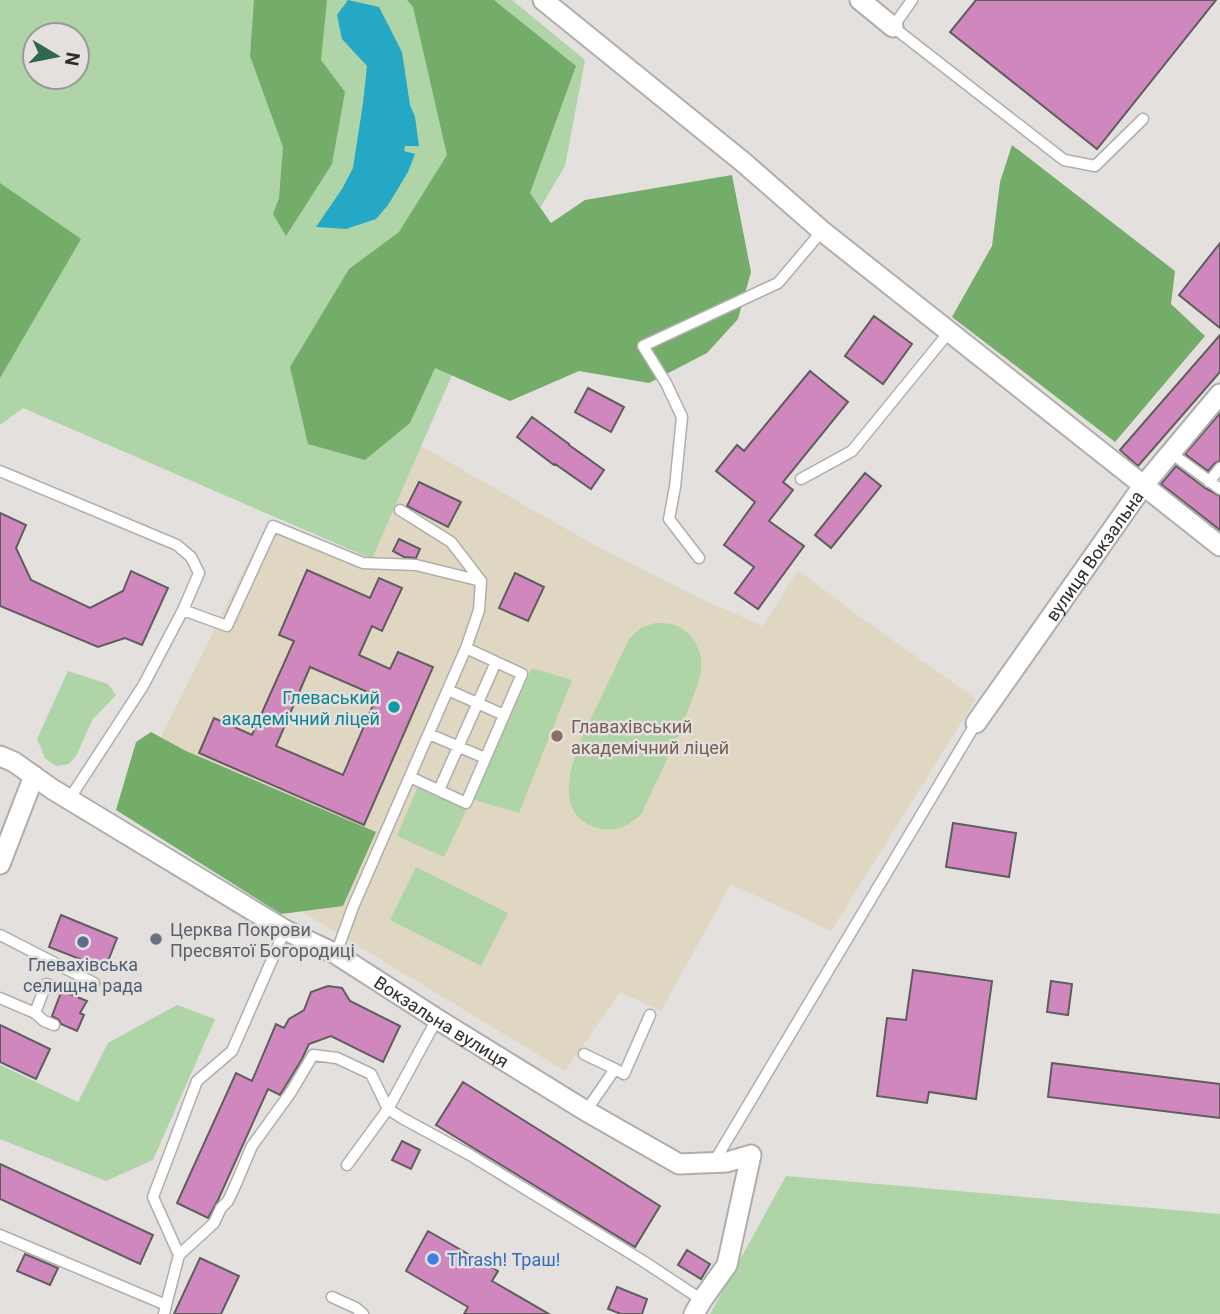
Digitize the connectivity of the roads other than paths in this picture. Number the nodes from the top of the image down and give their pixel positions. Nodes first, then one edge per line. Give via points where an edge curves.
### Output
1 (543, 0) edge
2 (860, 0) edge
3 (912, 0) edge
4 (893, 27) junction
5 (1143, 119) dead end
6 (822, 231) junction
7 (949, 332) junction
8 (1220, 394) edge
9 (1171, 453) junction
10 (1220, 468) edge
11 (0, 471) edge
12 (801, 479) dead end
13 (1209, 482) junction
14 (1143, 486) junction
15 (1220, 489) edge
16 (400, 510) dead end
17 (1220, 546) edge
18 (699, 558) dead end
19 (481, 580) junction
20 (183, 611) junction
21 (466, 648) junction
22 (496, 662) junction
23 (448, 690) junction
24 (478, 704) junction
25 (504, 715) junction
26 (976, 723) joint
27 (429, 734) junction
28 (459, 747) junction
29 (0, 756) edge
30 (485, 758) junction
31 (34, 776) junction
32 (410, 777) junction
33 (439, 790) junction
34 (70, 798) junction
35 (0, 864) edge
36 (285, 930) junction
37 (0, 935) edge
38 (336, 954) junction
39 (94, 983) dead end
40 (59, 988) dead end
41 (0, 998) edge
42 (35, 1013) junction
43 (650, 1015) dead end
44 (437, 1019) junction
45 (54, 1026) dead end
46 (584, 1054) dead end
47 (615, 1069) junction
48 (388, 1109) junction
49 (586, 1111) junction
50 (714, 1162) junction
51 (347, 1164) dead end
52 (0, 1235) edge
53 (178, 1255) junction
54 (332, 1297) dead end
55 (698, 1307) edge
56 (165, 1309) edge
57 (363, 1314) edge

1 - 6 street
2 - 4 street
3 - 4 lane
4 - 5 lane via 1065,160 1095,166
6 - 7 street
6 - 18 lane via 778,283 643,346 682,417 670,519
7 - 12 lane via 852,451
7 - 14 street
8 - 9 street, вулиця Вокзальна
9 - 13 lane
9 - 14 street, вулиця Вокзальна
10 - 13 lane
11 - 20 lane via 177,545 191,557 199,573
13 - 15 lane
14 - 17 street
14 - 26 street, вулиця Вокзальна
16 - 19 lane via 451,542
19 - 20 lane via 416,565 363,563 273,526 228,626
19 - 21 lane via 479,610
20 - 34 lane via 143,686
21 - 22 lane
21 - 23 lane
22 - 24 lane
22 - 25 lane via 522,674
23 - 24 lane
23 - 27 lane
24 - 25 lane
24 - 28 lane
25 - 30 lane
26 - 50 lane
27 - 28 lane
27 - 32 lane
28 - 30 lane
28 - 33 lane
29 - 31 street, Вокзальна вулиця
30 - 33 lane via 466,803
31 - 34 street, Вокзальна вулиця
31 - 35 street
32 - 33 lane
32 - 38 lane
34 - 36 street, Вокзальна вулиця
36 - 38 street, Вокзальна вулиця
36 - 53 lane via 232,1051 197,1081 153,1197
37 - 39 lane
38 - 44 street, Вокзальна вулиця
40 - 42 lane via 46,984
41 - 42 lane
42 - 45 lane
43 - 47 lane via 624,1074
44 - 48 lane
44 - 49 street, Вокзальна вулиця
46 - 47 lane
47 - 49 lane
48 - 51 lane
48 - 53 lane via 371,1074 337,1058 313,1055 251,1146 214,1223
48 - 55 lane via 643,1261
49 - 50 street, Вокзальна вулиця via 679,1164
50 - 55 street, Вокзальна вулиця via 751,1155 727,1265
52 - 56 lane
53 - 56 lane
54 - 57 lane

